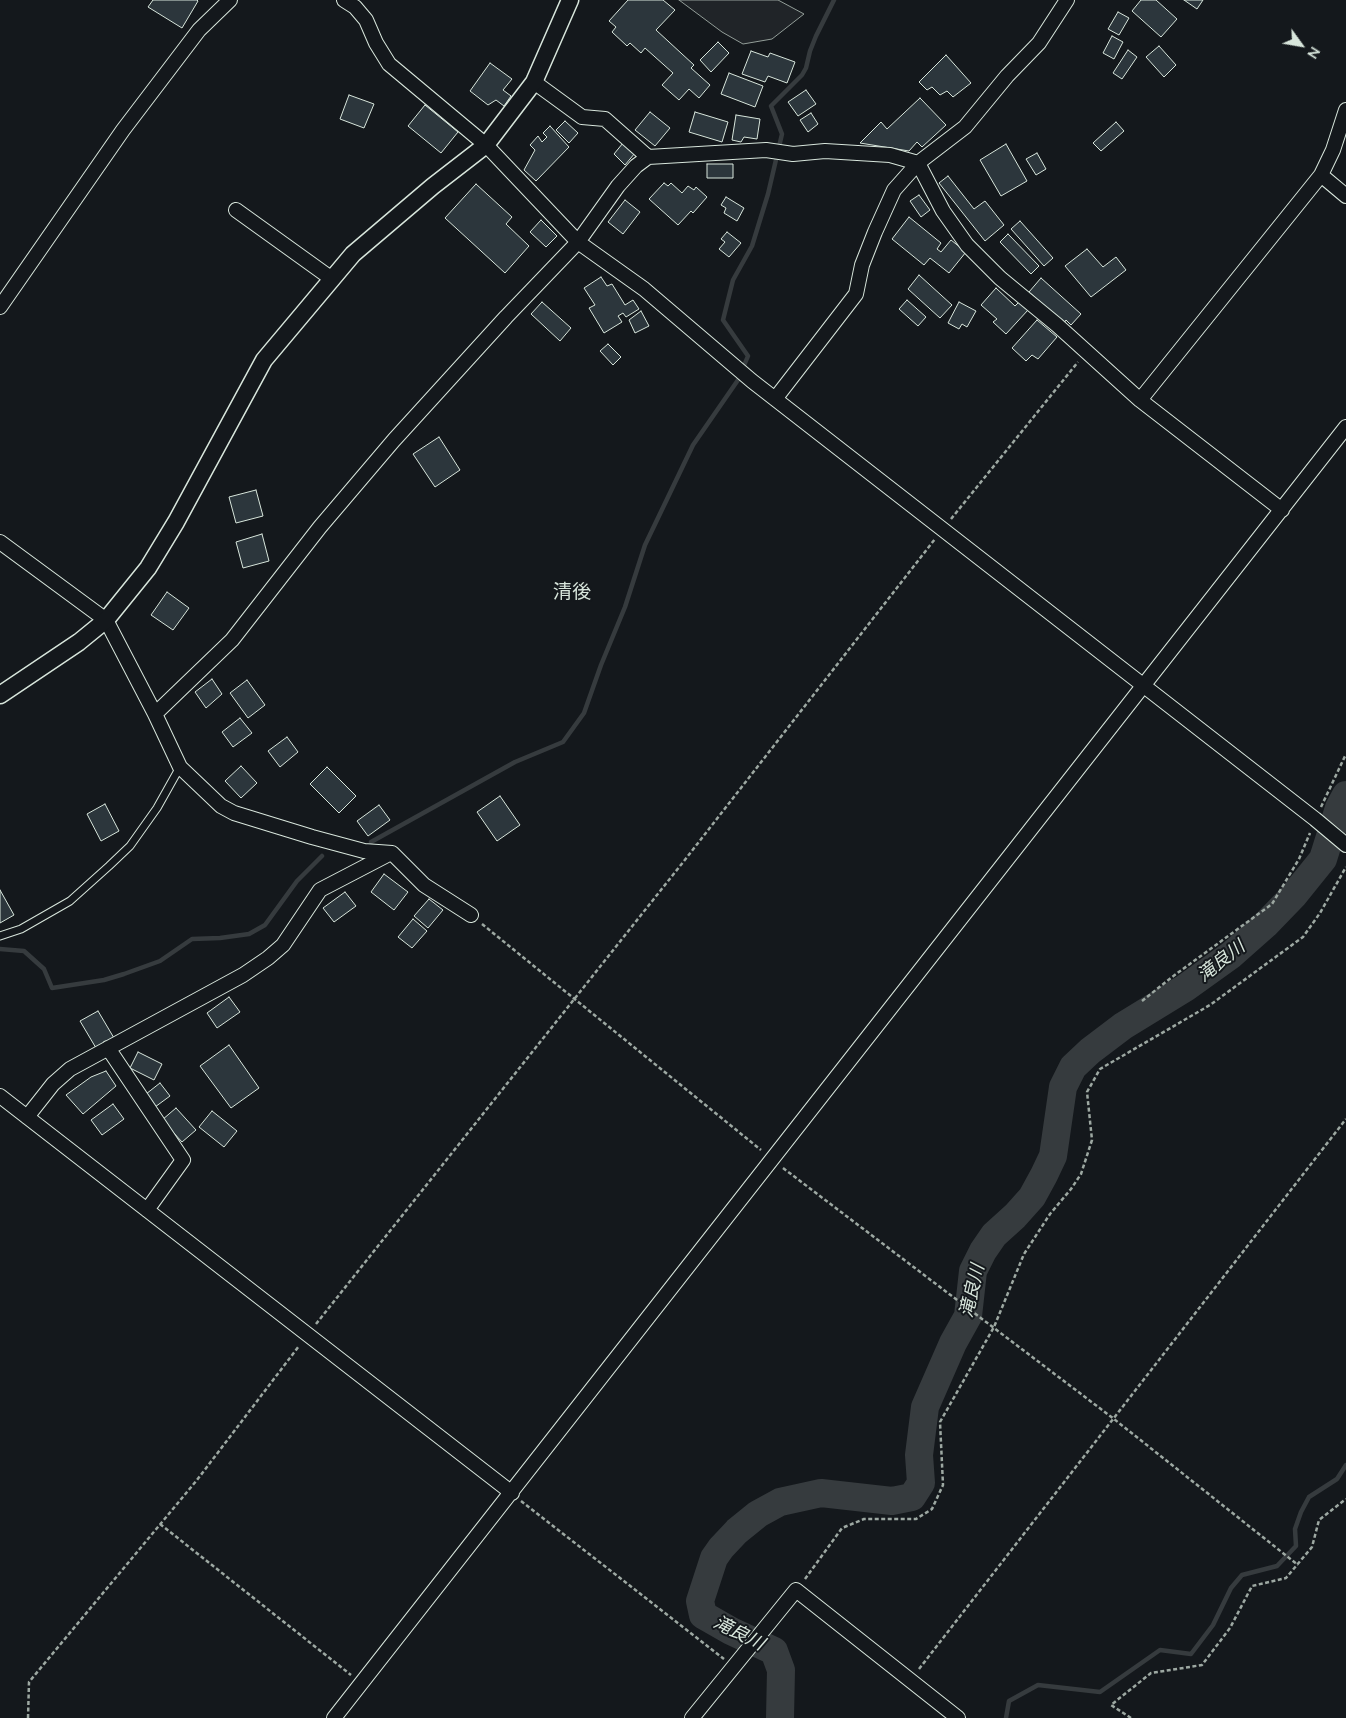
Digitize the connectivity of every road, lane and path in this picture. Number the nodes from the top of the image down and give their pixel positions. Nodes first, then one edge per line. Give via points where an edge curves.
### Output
1 (230, 0) edge
2 (344, 0) edge
3 (570, 0) edge
4 (1067, 0) edge
5 (534, 82) junction
6 (1346, 110) edge
7 (486, 145) junction
8 (648, 157) junction
9 (918, 163) junction
10 (1322, 175) junction
11 (1346, 196) edge
12 (236, 210) dead end
13 (578, 242) junction
14 (332, 279) junction
15 (0, 307) edge
16 (1086, 351) junction
17 (775, 399) junction
18 (1140, 400) junction
19 (1346, 426) edge
20 (1282, 510) junction
21 (943, 529) junction
22 (0, 542) edge
23 (106, 620) junction
24 (1144, 686) junction
25 (0, 695) edge
26 (156, 714) junction
27 (1346, 754) edge
28 (180, 767) junction
29 (1318, 821) junction
30 (1346, 845) edge
31 (392, 853) junction
32 (1346, 867) edge
33 (471, 915) joint
34 (0, 936) edge
35 (574, 998) junction
36 (1142, 1001) dead end
37 (108, 1048) junction
38 (1, 1099) edge
39 (27, 1117) junction
40 (1346, 1119) edge
41 (773, 1160) junction
42 (147, 1210) junction
43 (994, 1327) junction
44 (308, 1335) junction
45 (1114, 1419) junction
46 (512, 1494) junction
47 (1346, 1499) edge
48 (160, 1524) junction
49 (1298, 1565) junction
50 (796, 1590) junction
51 (735, 1667) junction
52 (911, 1680) junction
53 (362, 1684) junction
54 (28, 1718) edge
55 (334, 1718) edge
56 (692, 1718) edge
57 (958, 1718) edge
58 (1131, 1718) edge

1 - 15 street via 199,30 123,130
2 - 7 street via 366,20 389,64
3 - 5 street
4 - 9 street via 1038,42 965,127
5 - 7 street
5 - 8 street via 582,117 605,119
6 - 10 street
7 - 13 street
7 - 14 street via 353,254
8 - 9 street via 766,150 793,154 825,151 890,155
8 - 13 street via 618,186
9 - 16 street via 943,210 967,245 1000,278
9 - 17 street via 890,198 862,265 856,294
10 - 11 street
10 - 18 street
12 - 14 street
13 - 17 street via 644,290
13 - 26 street via 394,440 320,527 232,640
14 - 23 street via 264,360 176,522 148,568
16 - 18 street
16 - 21 path
17 - 21 street
18 - 20 street
19 - 20 street
20 - 24 street
21 - 24 street
21 - 35 path
22 - 23 street
23 - 25 street
23 - 26 street
24 - 29 street
24 - 41 street
26 - 28 street
27 - 29 path
28 - 31 street via 221,806 234,813 364,851
28 - 34 lane via 130,846 109,866 70,900 21,929
29 - 30 street
29 - 36 path via 1272,904
31 - 33 street via 424,886
31 - 37 street via 320,890 283,945 268,958 243,975
32 - 43 path via 1303,936 1210,1005 1100,1069 1087,1092 1092,1140 1081,1174 1024,1254
33 - 35 path
35 - 41 path
35 - 44 path
37 - 39 street via 70,1069 53,1084
37 - 42 street via 183,1160
38 - 39 street
39 - 42 street
40 - 45 path
41 - 43 path
41 - 46 street
42 - 44 street
43 - 45 path
43 - 50 path via 940,1422 943,1485 932,1509 916,1519 864,1519 842,1528
44 - 46 street
44 - 48 path
45 - 49 path
45 - 52 path
46 - 51 path
46 - 53 street
47 - 49 path via 1319,1520 1312,1547
48 - 53 path
48 - 54 path via 29,1682
49 - 58 path via 1286,1578 1252,1586 1230,1628 1202,1666 1151,1673 1111,1705
50 - 51 street
50 - 52 street
51 - 56 street
52 - 57 street
53 - 55 street

